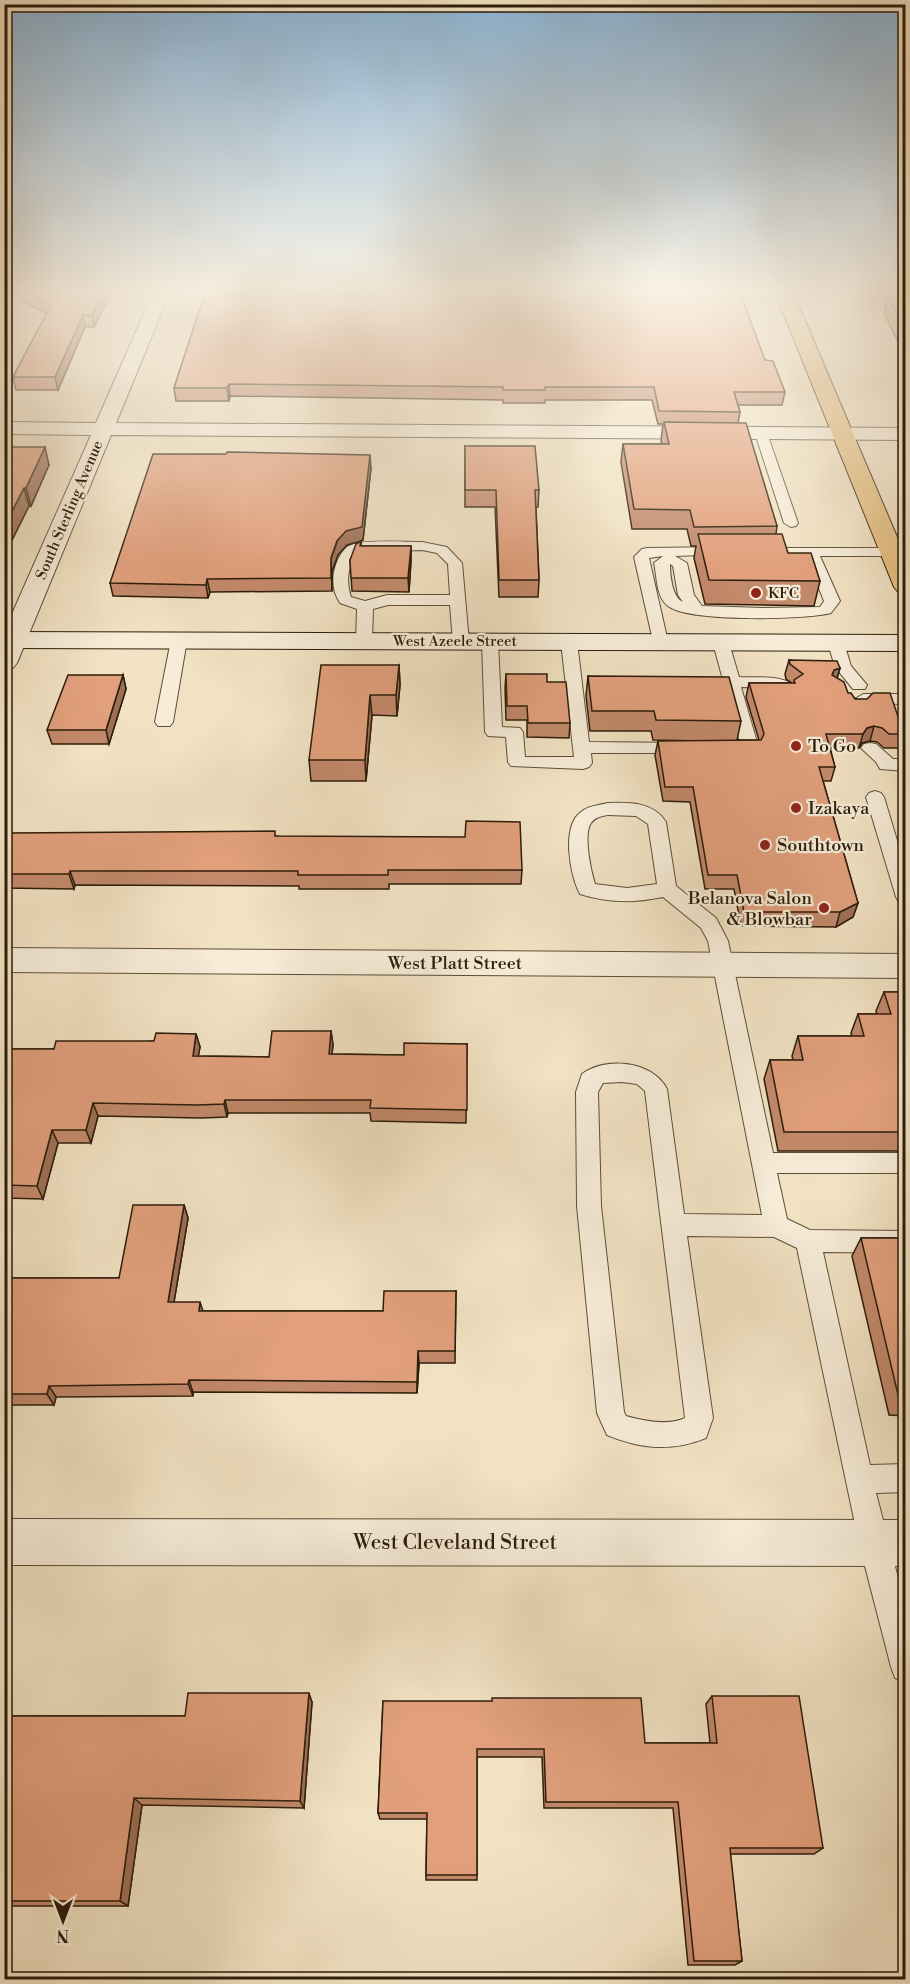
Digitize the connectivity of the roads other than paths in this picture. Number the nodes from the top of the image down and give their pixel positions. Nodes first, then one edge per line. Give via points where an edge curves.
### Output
1 (123, 383) edge
2 (821, 383) edge
3 (4, 428) edge
4 (104, 428) junction
5 (761, 433) junction
6 (841, 434) junction
7 (906, 434) edge
8 (791, 523) dead end
9 (894, 546) edge
10 (811, 551) junction
11 (668, 555) junction
12 (906, 587) edge
13 (458, 600) junction
14 (365, 606) junction
15 (9, 640) edge
16 (179, 640) junction
17 (364, 641) junction
18 (461, 642) junction
19 (490, 642) junction
20 (570, 642) junction
21 (660, 642) junction
22 (722, 643) junction
23 (836, 643) junction
24 (906, 644) edge
25 (4, 663) edge
26 (732, 682) junction
27 (782, 683) edge
28 (836, 684) edge
29 (864, 699) junction
30 (906, 699) edge
31 (164, 722) dead end
32 (581, 747) junction
33 (882, 752) dead end
34 (906, 765) edge
35 (875, 797) dead end
36 (899, 853) edge
37 (667, 889) junction
38 (906, 897) edge
39 (4, 960) edge
40 (724, 965) junction
41 (906, 966) edge
42 (763, 1163) junction
43 (906, 1163) edge
44 (673, 1225) junction
45 (776, 1226) junction
46 (808, 1241) junction
47 (906, 1242) edge
48 (906, 1478) edge
49 (859, 1479) junction
50 (4, 1542) edge
51 (889, 1543) edge
52 (906, 1667) edge

1 - 4 street, South Sterling Avenue
2 - 6 main road
3 - 4 street
4 - 5 street
4 - 15 street, South Sterling Avenue
5 - 6 street
5 - 8 lane
6 - 7 street
6 - 9 main road
9 - 10 lane
9 - 12 main road
10 - 11 lane
10 - 11 lane via 832,601 826,610 815,613 683,608 669,596 661,563
11 - 21 lane via 647,552 641,557
13 - 14 lane via 387,600
13 - 14 lane via 455,563 442,550 423,546 355,548 345,558 340,591 345,600
13 - 18 lane
14 - 17 lane
15 - 16 street, West Azeele Street
15 - 25 street, South Sterling Avenue
16 - 17 street, West Azeele Street
16 - 31 lane
17 - 18 street, West Azeele Street
18 - 19 street, West Azeele Street
19 - 20 street, West Azeele Street
19 - 32 lane via 494,732 514,732 516,762 583,763
20 - 21 street, West Azeele Street
20 - 32 lane
21 - 22 street, West Azeele Street
22 - 23 street, West Azeele Street
22 - 26 lane
23 - 24 street, West Azeele Street
23 - 29 lane via 843,667
26 - 27 lane
26 - 32 lane via 750,749
28 - 29 lane
29 - 30 lane
33 - 34 lane via 886,765
35 - 36 lane
36 - 38 lane
37 - 37 lane via 614,896 587,888 581,879 582,820 588,815 618,809 649,814 657,822
37 - 40 lane via 709,923
39 - 40 street, West Platt Street
40 - 41 street, West Platt Street
40 - 42 lane
42 - 43 lane
42 - 45 lane
44 - 44 lane via 656,1089 650,1079 639,1074 598,1074 590,1080 587,1092 589,1206 611,1413 617,1426 632,1433 684,1434 696,1429 699,1418
44 - 45 lane
45 - 46 lane
46 - 47 lane
46 - 49 lane
48 - 49 lane
49 - 51 lane
50 - 51 street, West Cleveland Street
51 - 52 lane

